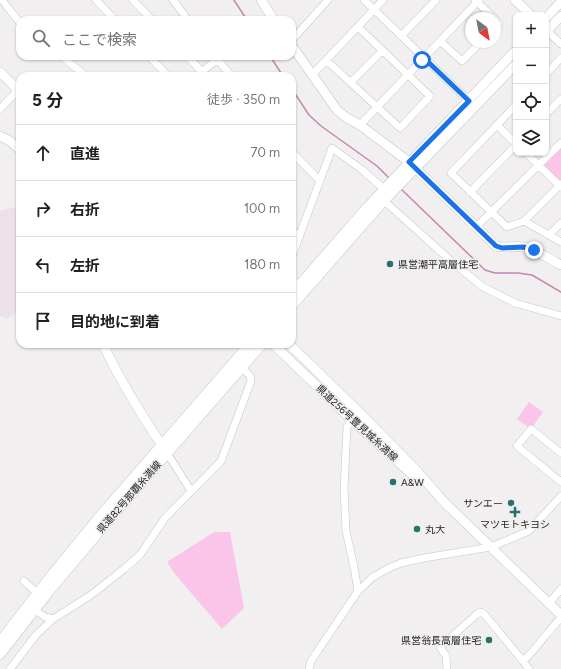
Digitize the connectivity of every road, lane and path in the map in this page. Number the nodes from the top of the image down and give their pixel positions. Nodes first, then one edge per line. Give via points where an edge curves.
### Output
1 (2, 0) edge
2 (96, 0) edge
3 (133, 0) edge
4 (173, 0) edge
5 (261, 0) edge
6 (328, 0) edge
7 (364, 0) edge
8 (384, 0) edge
9 (436, 0) edge
10 (515, 0) edge
11 (477, 1) edge
12 (561, 2) edge
13 (374, 10) junction
14 (487, 12) edge
15 (528, 12) edge
16 (549, 15) edge
17 (111, 16) edge
18 (148, 16) edge
19 (185, 16) edge
20 (271, 16) edge
21 (561, 16) edge
22 (16, 18) edge
23 (358, 27) junction
24 (549, 28) edge
25 (549, 34) edge
26 (296, 36) edge
27 (401, 36) junction
28 (440, 41) junction
29 (561, 44) edge
30 (475, 48) edge
31 (382, 51) junction
32 (296, 52) edge
33 (513, 53) edge
34 (424, 58) junction
35 (561, 58) edge
36 (66, 60) edge
37 (153, 60) edge
38 (190, 60) edge
39 (215, 60) edge
40 (219, 60) edge
41 (326, 60) junction
42 (513, 67) edge
43 (549, 71) edge
44 (0, 72) edge
45 (81, 72) edge
46 (164, 72) edge
47 (198, 72) edge
48 (201, 72) edge
49 (228, 72) edge
50 (312, 75) junction
51 (408, 75) junction
52 (351, 82) junction
53 (16, 88) edge
54 (16, 94) edge
55 (561, 99) edge
56 (469, 101) junction
57 (377, 107) junction
58 (0, 108) edge
59 (513, 108) edge
60 (549, 111) edge
61 (360, 125) junction
62 (497, 125) junction
63 (0, 136) edge
64 (513, 141) edge
65 (561, 143) edge
66 (16, 146) edge
67 (513, 147) edge
68 (296, 156) edge
69 (529, 156) edge
70 (412, 165) junction
71 (538, 165) junction
72 (320, 180) junction
73 (560, 185) edge
74 (470, 192) junction
75 (385, 193) junction
76 (491, 212) junction
77 (524, 221) junction
78 (561, 223) edge
79 (476, 227) junction
80 (296, 234) edge
81 (549, 235) junction
82 (300, 236) junction
83 (561, 242) edge
84 (296, 246) edge
85 (561, 265) edge
86 (296, 281) edge
87 (296, 301) edge
88 (561, 316) edge
89 (105, 348) edge
90 (248, 348) edge
91 (257, 348) edge
92 (277, 348) edge
93 (293, 348) edge
94 (239, 364) junction
95 (352, 420) junction
96 (165, 450) junction
97 (561, 453) edge
98 (561, 482) edge
99 (191, 491) junction
100 (561, 496) edge
101 (443, 501) junction
102 (491, 547) junction
103 (24, 581) dead end
104 (561, 589) edge
105 (358, 591) junction
106 (40, 596) junction
107 (549, 603) junction
108 (31, 608) junction
109 (561, 616) edge
110 (53, 619) junction
111 (0, 642) edge
112 (0, 654) edge
113 (523, 661) junction
114 (10, 669) edge
115 (309, 669) edge
116 (447, 669) edge
117 (530, 669) edge

1 - 22 street
2 - 17 street
3 - 18 street
4 - 19 street
5 - 20 street
6 - 26 street
7 - 13 street
8 - 13 street
9 - 27 street
10 - 15 street
11 - 14 street
11 - 28 street
12 - 16 street
13 - 23 street
13 - 27 street
21 - 24 street
23 - 31 street
23 - 41 street
25 - 29 street
27 - 34 street
28 - 30 street via 462,61
28 - 34 street
31 - 51 street
31 - 52 street
32 - 50 street
33 - 56 street
34 - 51 street
34 - 56 street
35 - 43 street
36 - 45 street
37 - 46 street
38 - 47 street
39 - 48 street
40 - 49 street
41 - 50 street
41 - 52 street
42 - 70 street
44 - 53 street
50 - 61 street via 337,110
51 - 57 street
51 - 57 street via 430,96 400,128
52 - 57 street
54 - 58 street
55 - 60 street
56 - 70 street
57 - 61 street
59 - 62 street
61 - 70 street
62 - 64 street
62 - 74 street via 451,173
63 - 66 street
65 - 71 street
67 - 74 street
68 - 72 street
69 - 71 street
70 - 75 street
70 - 79 street
71 - 73 street
71 - 76 street
72 - 75 street via 332,148 361,169
72 - 82 street
73 - 77 street
74 - 76 street
75 - 86 street
75 - 87 street
75 - 88 street via 451,260 484,287 515,303
76 - 77 street via 507,227
76 - 79 street
77 - 81 street
78 - 81 street
79 - 85 street via 496,246 534,250
80 - 82 street
81 - 83 street
82 - 84 street
89 - 96 street via 136,405
90 - 94 main road, 県道82号那覇糸満線
91 - 94 main road, 県道82号那覇糸満線
92 - 95 street, 県道256号豊見城糸満線
93 - 101 street, 県道256号豊見城糸満線 via 416,470
94 - 96 main road, 県道82号那覇糸満線
94 - 99 street via 251,380 227,448 221,462
95 - 101 street, 県道256号豊見城糸満線
95 - 105 street via 347,427 344,489 346,531
96 - 99 street
96 - 106 main road, 県道82号那覇糸満線 via 102,514
97 - 98 street via 532,429 517,446
99 - 110 street via 165,518 140,555 124,570
100 - 102 street via 529,531
101 - 102 street, 県道256号豊見城糸満線
102 - 105 street via 401,563 373,577
102 - 107 street, 県道256号豊見城糸満線
103 - 106 street
104 - 107 street
105 - 115 street via 311,660
106 - 108 main road, 県道82号那覇糸満線
107 - 109 street, 県道256号豊見城糸満線
108 - 110 street
108 - 111 main road, 県道82号那覇糸満線
108 - 112 main road, 県道82号那覇糸満線
109 - 113 street via 534,652
110 - 114 street via 36,635
113 - 116 street via 481,612 440,647 446,656
113 - 117 street

